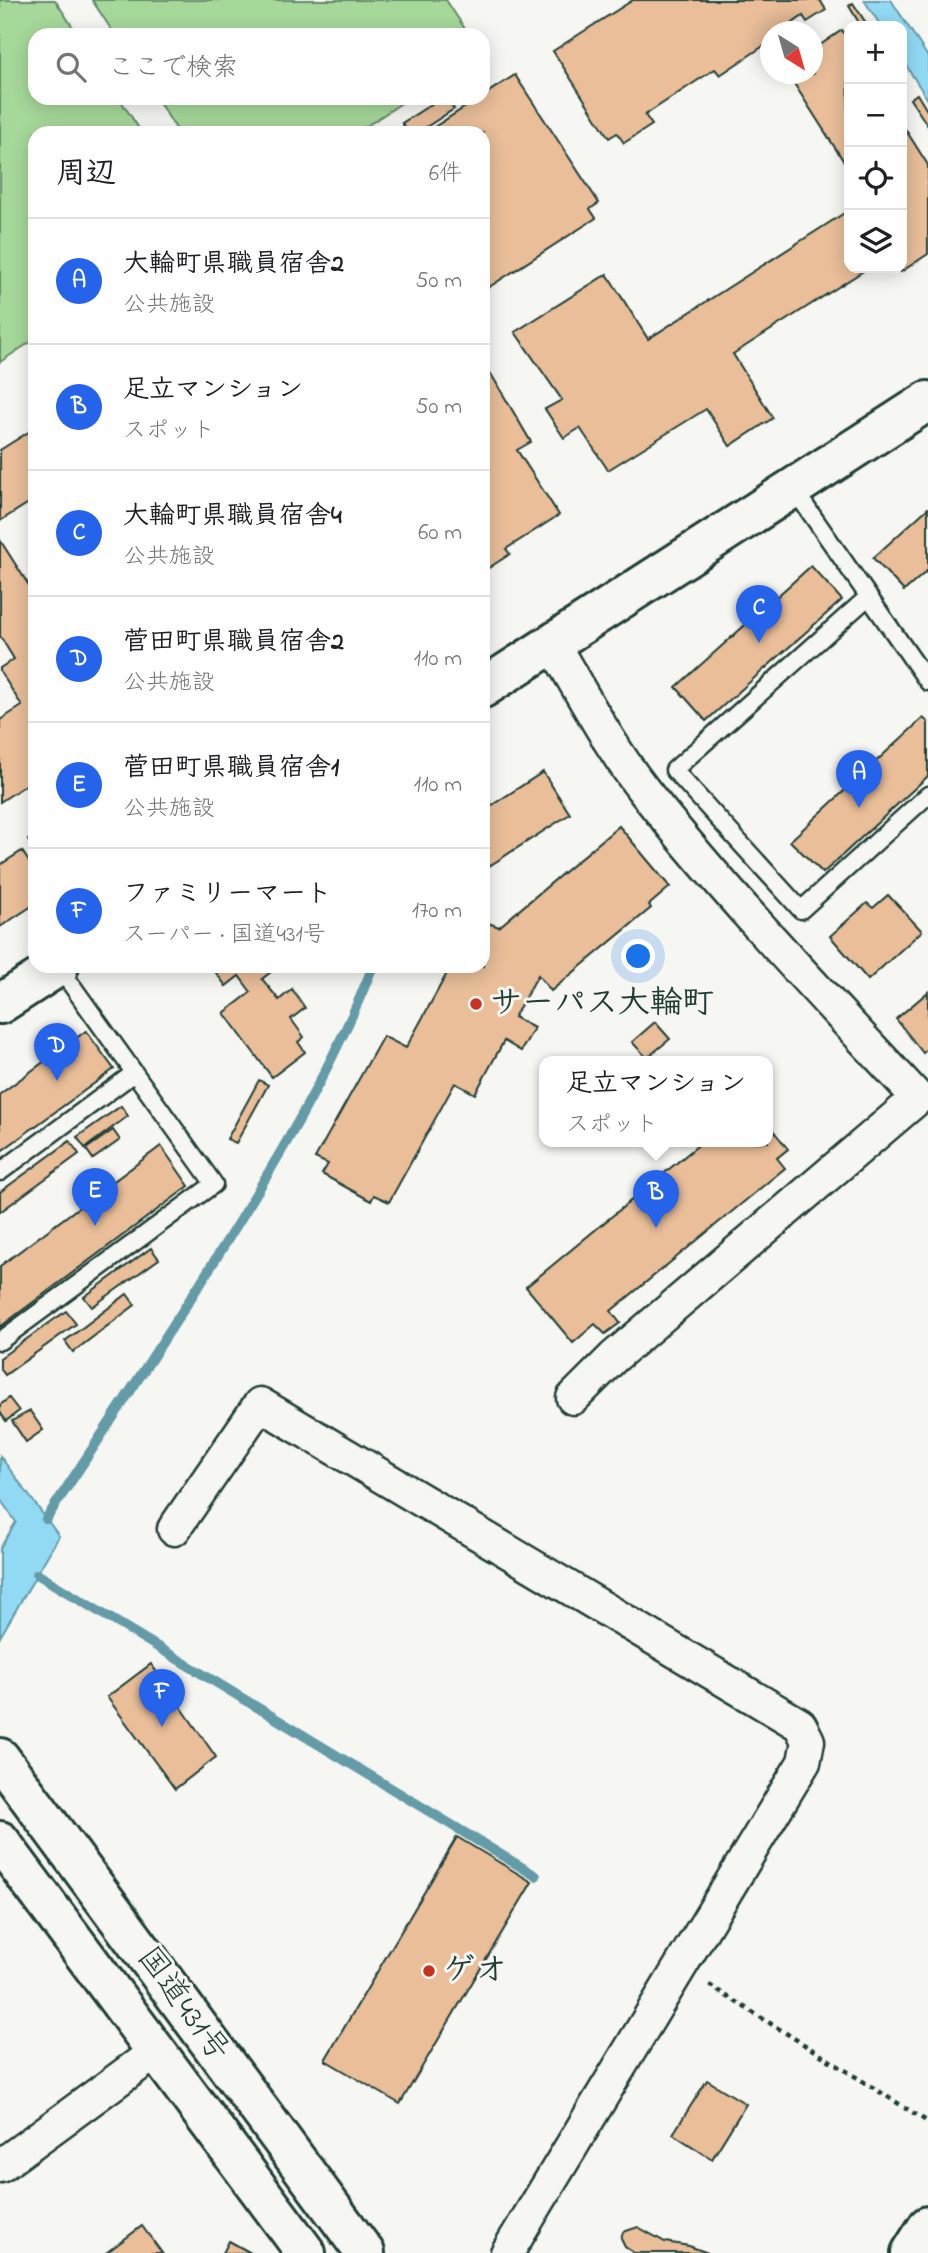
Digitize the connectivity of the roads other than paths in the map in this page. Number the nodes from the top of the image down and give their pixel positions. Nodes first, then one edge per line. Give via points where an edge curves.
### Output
1 (928, 401) edge
2 (793, 488) junction
3 (868, 597) junction
4 (552, 643) junction
5 (928, 682) edge
6 (490, 683) edge
7 (928, 795) edge
8 (48, 973) edge
9 (64, 973) edge
10 (0, 1004) edge
11 (134, 1073) junction
12 (923, 1094) edge
13 (0, 1172) edge
14 (0, 1341) edge
15 (573, 1398) dead end
16 (174, 1529) dead end
17 (0, 1758) edge
18 (0, 1841) edge
19 (157, 2051) junction
20 (0, 2166) edge
21 (928, 2226) edge
22 (306, 2253) edge
23 (365, 2253) edge
24 (507, 2253) edge
25 (911, 2253) edge

1 - 2 main road
2 - 3 lane
2 - 4 main road
3 - 5 lane
3 - 7 lane via 674,770 801,910
4 - 6 main road
4 - 12 street via 645,791 768,937
8 - 10 main road
9 - 11 lane
11 - 13 lane
11 - 14 lane via 214,1184
12 - 15 street via 614,1357
16 - 24 street via 260,1404 800,1725 808,1741 804,1762
17 - 23 main road, 国道431号
18 - 19 main road, 国道431号
19 - 20 street
19 - 22 main road, 国道431号
21 - 25 main road

